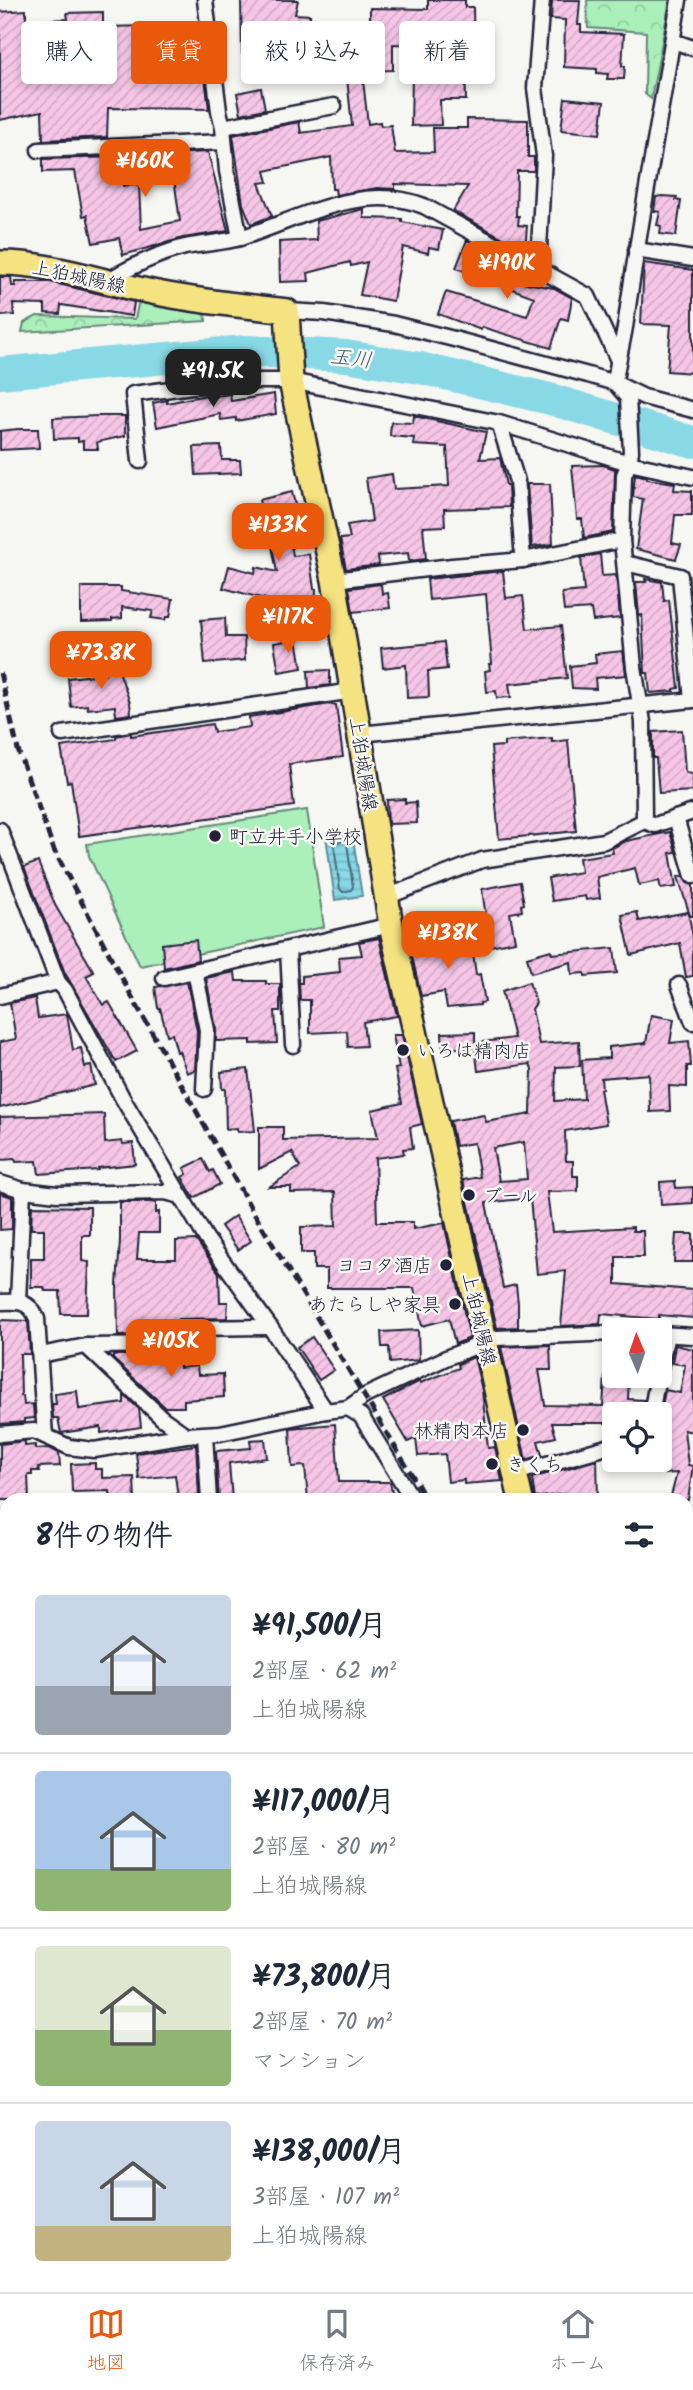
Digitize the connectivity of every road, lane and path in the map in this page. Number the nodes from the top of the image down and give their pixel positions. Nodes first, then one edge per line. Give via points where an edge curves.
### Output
1 (205, 0) edge
2 (542, 0) edge
3 (680, 0) edge
4 (673, 41) junction
5 (693, 48) edge
6 (334, 106) dead end
7 (223, 134) junction
8 (39, 150) dead end
9 (240, 238) junction
10 (636, 250) junction
11 (693, 259) edge
12 (0, 264) edge
13 (538, 267) junction
14 (107, 281) junction
15 (288, 318) junction
16 (617, 358) junction
17 (290, 378) junction
18 (615, 383) junction
19 (693, 410) edge
20 (499, 423) junction
21 (630, 457) junction
22 (140, 461) dead end
23 (693, 477) edge
24 (622, 540) junction
25 (523, 560) junction
26 (625, 563) junction
27 (334, 579) junction
28 (353, 691) junction
29 (692, 700) edge
30 (640, 705) junction
31 (62, 734) dead end
32 (360, 734) junction
33 (693, 812) edge
34 (676, 818) junction
35 (644, 821) junction
36 (0, 831) edge
37 (4, 856) edge
38 (693, 876) edge
39 (386, 897) junction
40 (391, 925) junction
41 (288, 950) junction
42 (195, 971) junction
43 (164, 978) dead end
44 (58, 982) junction
45 (679, 985) dead end
46 (0, 996) edge
47 (693, 1022) edge
48 (293, 1045) dead end
49 (204, 1089) dead end
50 (0, 1183) edge
51 (23, 1190) junction
52 (181, 1196) junction
53 (18, 1301) junction
54 (0, 1303) edge
55 (270, 1326) junction
56 (602, 1334) edge
57 (672, 1335) edge
58 (693, 1336) edge
59 (486, 1343) junction
60 (86, 1346) junction
61 (40, 1355) junction
62 (348, 1408) junction
63 (326, 1411) junction
64 (0, 1434) edge
65 (186, 1435) junction
66 (205, 1435) junction
67 (45, 1436) junction
68 (602, 1449) edge
69 (515, 1474) junction
70 (209, 1493) edge
71 (409, 1493) edge
72 (519, 1493) edge

1 - 7 street
2 - 13 street via 535,88 544,156
3 - 4 street
4 - 5 street
4 - 10 street
6 - 7 street
7 - 8 street
7 - 9 street
9 - 13 street via 326,206 352,200 405,199
9 - 14 street via 184,248 138,263
10 - 11 street
10 - 16 street
12 - 14 main road, 上狛城陽線 via 40,265
13 - 16 street via 588,296
14 - 15 main road, 上狛城陽線
15 - 17 main road, 上狛城陽線
15 - 18 street via 324,313 394,324
16 - 18 street
17 - 20 street
17 - 22 street via 134,394
17 - 27 main road, 上狛城陽線
18 - 19 street via 644,397
18 - 21 street via 628,398
20 - 21 street
20 - 25 street via 517,481
21 - 23 street
21 - 24 street via 624,475
24 - 25 street
24 - 26 street
25 - 27 street
26 - 29 street via 680,576
26 - 30 street
27 - 28 main road, 上狛城陽線
28 - 31 street
28 - 32 main road, 上狛城陽線
29 - 30 street
30 - 32 street
30 - 35 street
32 - 39 main road, 上狛城陽線
33 - 34 street
34 - 35 street via 655,825
34 - 38 street
35 - 39 street via 604,841 482,860
36 - 37 street
37 - 44 street
39 - 40 main road, 上狛城陽線
40 - 41 street
40 - 59 main road, 上狛城陽線
41 - 42 street
41 - 48 street
42 - 43 street
42 - 49 street via 207,1030
44 - 46 street
44 - 52 street
45 - 47 street
50 - 51 street
51 - 52 street
51 - 53 street
52 - 55 street
53 - 54 street
53 - 61 street via 34,1312
55 - 60 street via 191,1328 192,1345
55 - 63 street
56 - 59 street via 497,1338
57 - 58 street
59 - 62 street via 365,1396
59 - 69 main road, 上狛城陽線
60 - 61 street
60 - 65 street
61 - 67 street
62 - 63 street
62 - 71 street via 361,1416
63 - 66 street
64 - 67 street via 34,1431
65 - 66 street
65 - 67 street via 94,1450 69,1447
66 - 70 street
68 - 69 street
69 - 72 main road, 上狛城陽線

